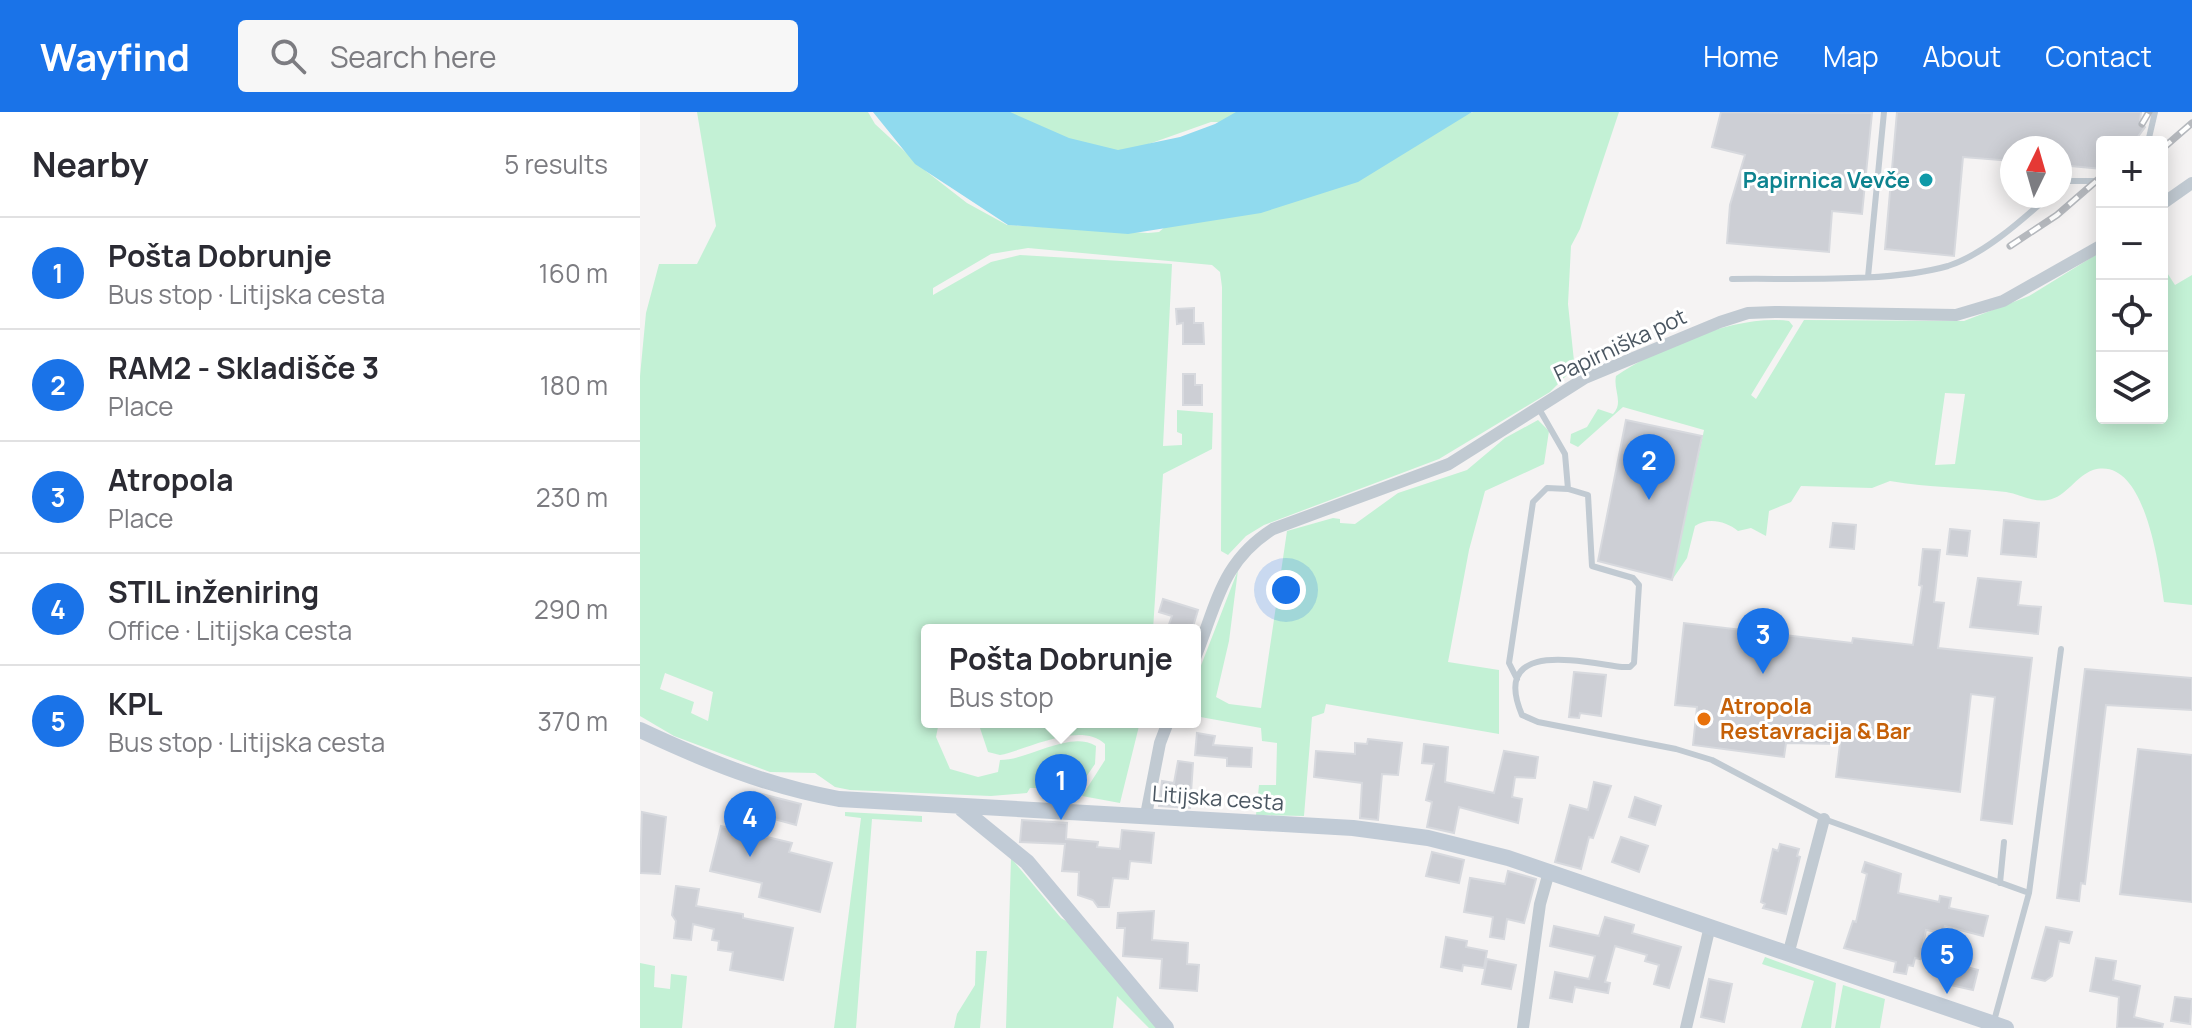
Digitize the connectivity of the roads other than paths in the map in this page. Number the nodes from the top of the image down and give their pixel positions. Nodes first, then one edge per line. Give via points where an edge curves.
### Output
1 (1884, 112) edge
2 (2155, 112) edge
3 (2149, 136) edge
4 (2072, 181) edge
5 (2096, 181) edge
6 (2192, 183) edge
7 (2168, 199) edge
8 (2036, 208) edge
9 (2096, 248) edge
10 (1868, 277) junction
11 (1732, 279) dead end
12 (1538, 407) junction
13 (1568, 489) junction
14 (1201, 642) edge
15 (2061, 649) dead end
16 (1517, 679) junction
17 (1166, 728) edge
18 (640, 730) edge
19 (962, 809) junction
20 (1146, 815) junction
21 (1824, 819) junction
22 (2004, 842) dead end
23 (1549, 872) junction
24 (2000, 883) junction
25 (2029, 893) junction
26 (1710, 926) junction
27 (1788, 955) junction
28 (2000, 1026) edge
29 (1166, 1028) edge
30 (1523, 1028) edge
31 (1686, 1028) edge

1 - 10 lane
2 - 3 lane
4 - 5 lane
6 - 7 street
8 - 10 lane via 2014,228 1949,265
9 - 12 street, Papirniška pot via 2003,301 1956,315 1748,313 1650,348
10 - 11 lane
12 - 13 lane via 1565,454
12 - 14 street, Papirniška pot via 1449,464 1257,539 1238,555 1227,575
13 - 16 lane via 1547,488 1533,502 1509,663
13 - 16 lane via 1588,495 1592,566 1633,578 1639,585 1634,663 1622,667 1542,659 1529,664
15 - 25 lane
16 - 21 lane via 1515,698 1522,715 1712,760
17 - 20 street
18 - 19 main road, Litijska cesta via 720,768 806,793
19 - 20 main road, Litijska cesta
19 - 29 main road via 1027,862
20 - 23 main road, Litijska cesta via 1399,833
21 - 24 lane
21 - 27 street
22 - 24 lane
23 - 26 main road, Litijska cesta
23 - 30 street
24 - 25 lane
25 - 28 lane
26 - 27 main road, Litijska cesta
26 - 31 street
27 - 28 main road, Litijska cesta

